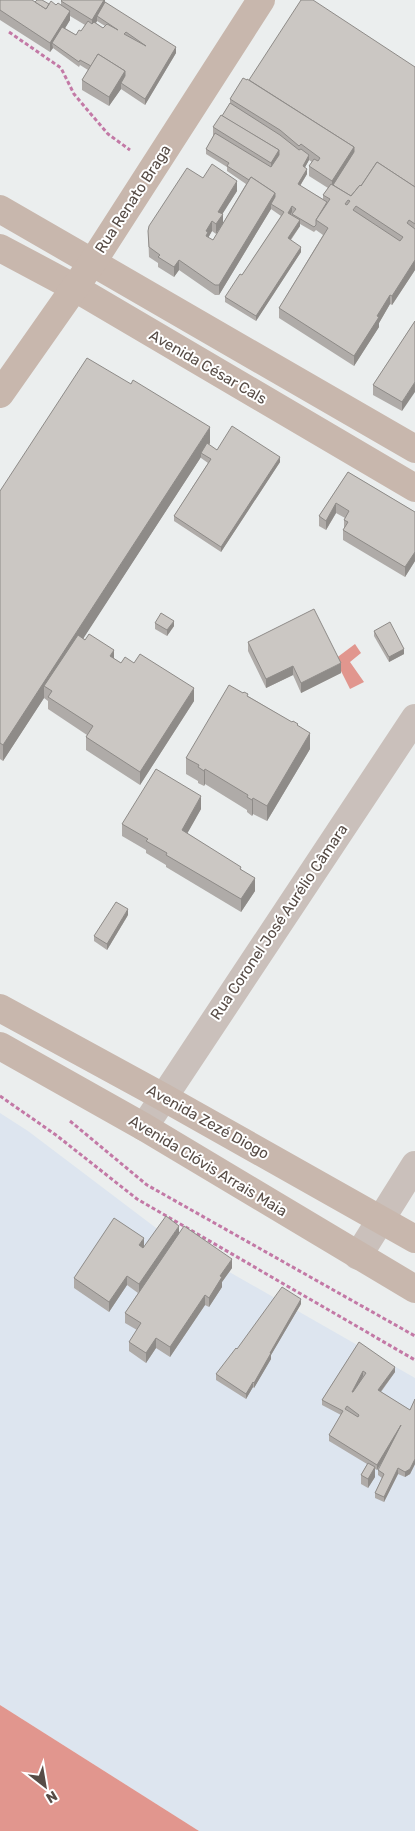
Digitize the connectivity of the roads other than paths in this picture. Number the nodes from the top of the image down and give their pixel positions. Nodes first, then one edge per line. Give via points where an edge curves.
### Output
1 (261, 0) edge
2 (0, 209) edge
3 (0, 248) edge
4 (92, 263) junction
5 (75, 288) junction
6 (0, 394) edge
7 (415, 450) edge
8 (415, 488) edge
9 (415, 718) edge
10 (0, 1008) edge
11 (0, 1046) edge
12 (164, 1097) junction
13 (144, 1127) junction
14 (415, 1165) edge
15 (381, 1219) junction
16 (415, 1238) edge
17 (358, 1256) junction
18 (415, 1289) edge

1 - 4 main road, Rua Renato Braga
2 - 4 main road
3 - 5 main road, Avenida César Cals
4 - 5 main road, Rua Renato Braga
4 - 7 main road
5 - 6 main road, Rua Renato Braga
5 - 8 main road, Avenida César Cals
9 - 12 street, Rua Coronel José Aurélio Câmara
10 - 12 main road, Avenida Zezé Diogo
11 - 13 main road, Avenida Clóvis Arrais Maia
12 - 13 street, Rua Coronel José Aurélio Câmara
12 - 15 main road, Avenida Zezé Diogo
13 - 17 main road, Avenida Clóvis Arrais Maia
14 - 15 street
15 - 16 main road, Avenida Zezé Diogo
15 - 17 street
17 - 18 main road, Avenida Clóvis Arrais Maia

